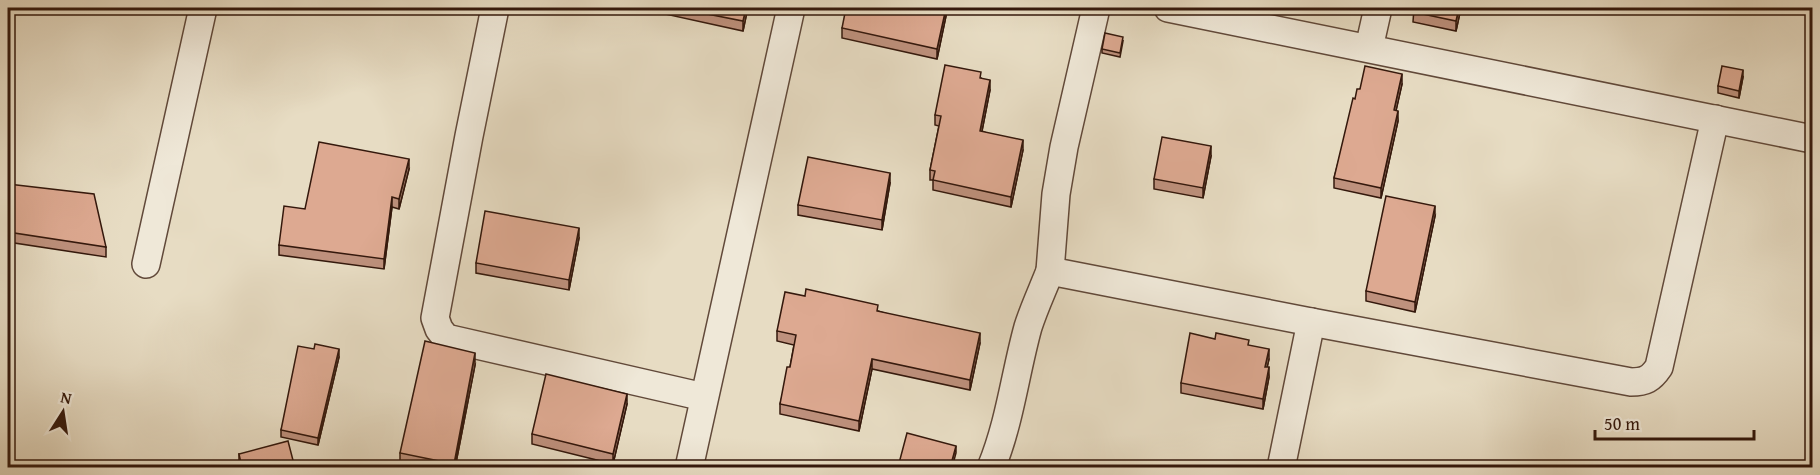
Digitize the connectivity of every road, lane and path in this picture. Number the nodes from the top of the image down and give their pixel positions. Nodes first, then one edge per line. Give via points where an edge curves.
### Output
1 (203, 8) edge
2 (495, 8) edge
3 (791, 8) edge
4 (1096, 8) edge
5 (1168, 8) edge
6 (1378, 8) edge
7 (1369, 48) junction
8 (1715, 119) junction
9 (1812, 139) edge
10 (146, 264) dead end
11 (1050, 270) junction
12 (1311, 322) junction
13 (704, 397) junction
14 (689, 468) edge
15 (991, 468) edge
16 (1281, 468) edge

1 - 10 street
2 - 13 street via 435,318 438,329 446,338
3 - 13 street
4 - 11 street via 1064,147
5 - 7 street
6 - 7 street
7 - 8 street
8 - 9 street
8 - 12 street via 1659,367 1643,382
11 - 12 street
11 - 15 street via 1028,327 1000,446
12 - 16 street
13 - 14 street

